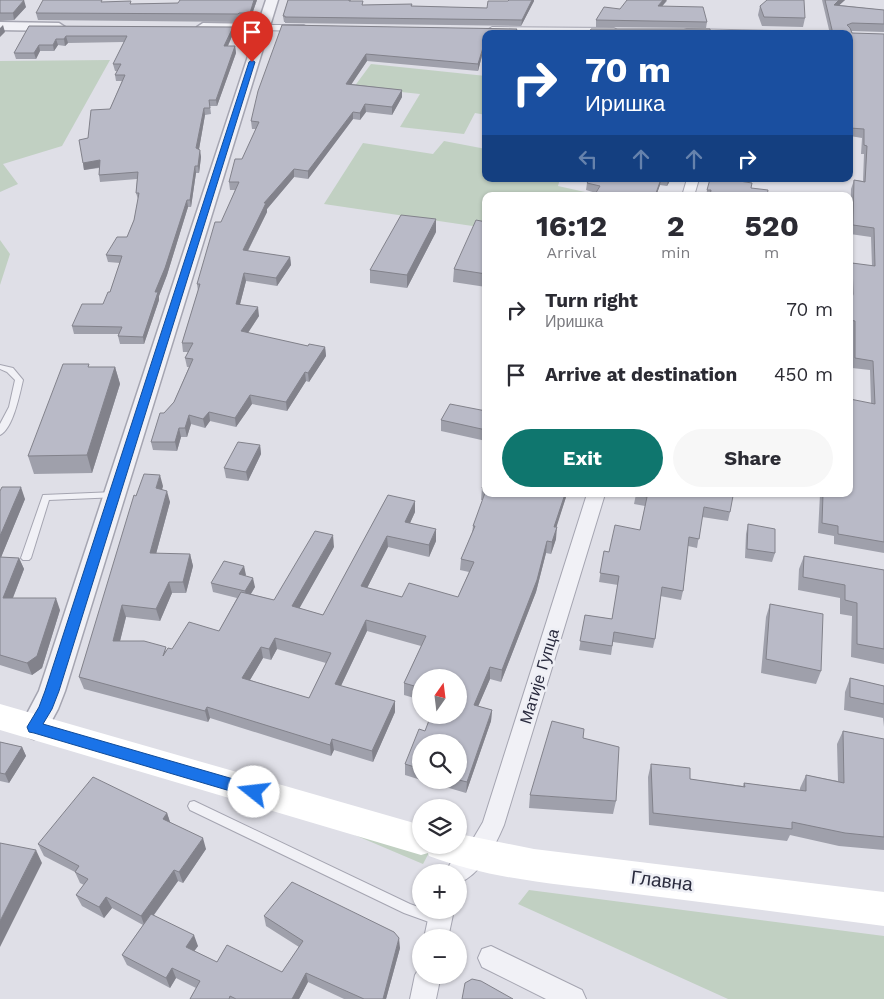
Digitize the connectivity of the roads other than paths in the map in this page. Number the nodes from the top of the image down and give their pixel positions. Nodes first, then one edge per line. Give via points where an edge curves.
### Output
1 (272, 0) edge
2 (0, 26) edge
3 (75, 27) edge
4 (194, 27) edge
5 (263, 28) junction
6 (314, 28) edge
7 (477, 30) edge
8 (482, 30) edge
9 (0, 367) edge
10 (1, 428) edge
11 (115, 495) junction
12 (595, 497) edge
13 (26, 558) dead end
14 (0, 717) edge
15 (34, 727) junction
16 (194, 806) dead end
17 (412, 837) edge
18 (454, 854) edge
19 (466, 863) edge
20 (884, 909) edge
21 (439, 923) edge
22 (491, 958) dead end
23 (426, 984) edge
24 (423, 999) edge
25 (573, 999) edge

1 - 5 street
2 - 3 street
4 - 5 street
5 - 6 street
5 - 11 street
7 - 8 street
9 - 10 lane via 10,370 18,380 13,406
11 - 13 lane via 46,497
11 - 15 street via 46,709
12 - 19 street, Матије Гупца via 493,825 484,843
14 - 15 main road
15 - 17 main road
16 - 21 lane
18 - 19 main road, Главна
19 - 20 main road, Главна via 534,865
22 - 25 street
23 - 24 street

